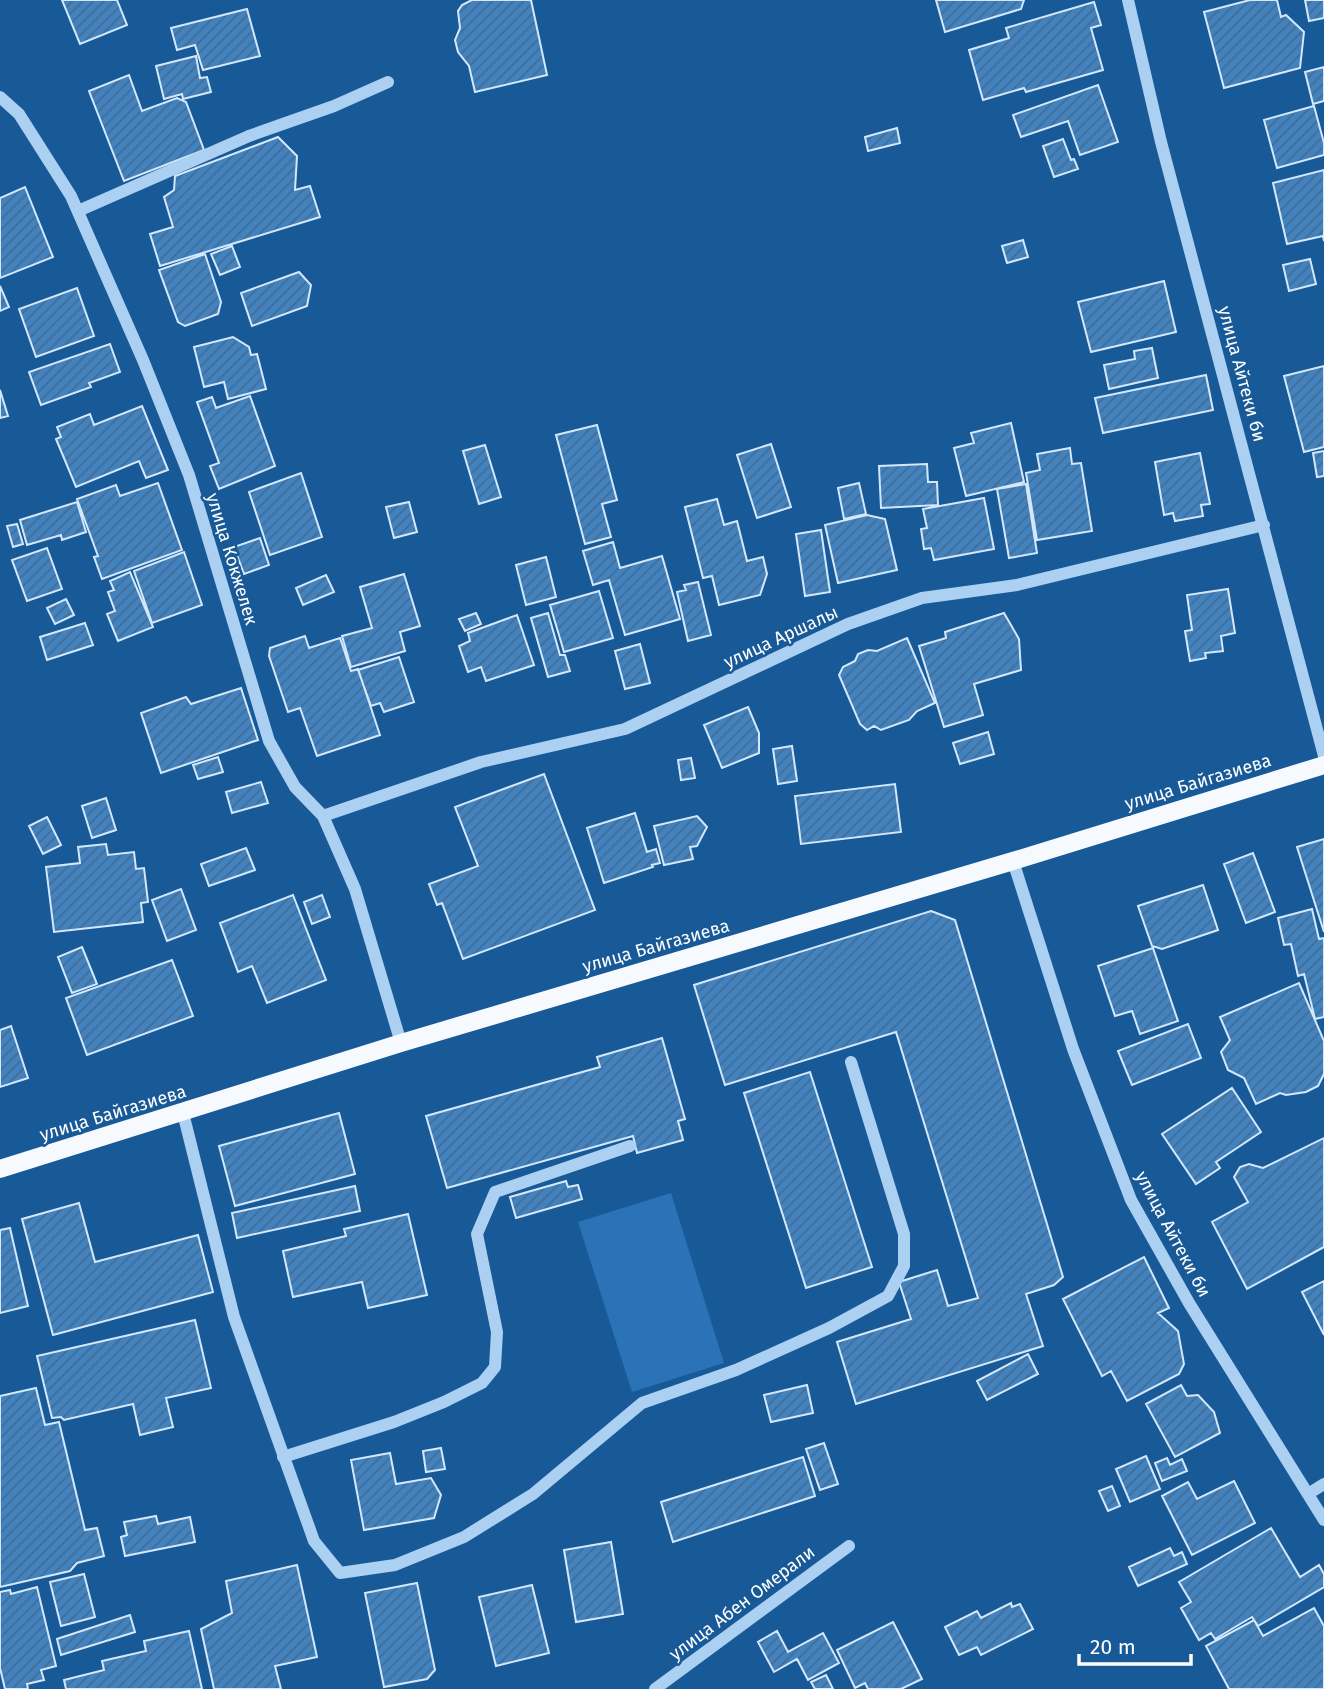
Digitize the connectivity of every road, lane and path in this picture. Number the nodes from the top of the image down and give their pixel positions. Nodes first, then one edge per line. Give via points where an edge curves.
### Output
1 (1128, 0) edge
2 (388, 82) dead end
3 (0, 97) edge
4 (78, 211) junction
5 (1264, 525) junction
6 (1324, 756) edge
7 (1324, 765) edge
8 (323, 816) junction
9 (1013, 861) junction
10 (401, 1043) junction
11 (851, 1062) dead end
12 (183, 1113) junction
13 (630, 1146) dead end
14 (0, 1169) edge
15 (283, 1457) junction
16 (1324, 1484) edge
17 (1308, 1494) junction
18 (1324, 1520) edge
19 (849, 1546) dead end
20 (655, 1689) edge

1 - 5 street, улица Айтеки би via 1161,142
2 - 4 street via 249,136
3 - 4 street, улица Кокжелек via 19,114
4 - 8 street, улица Кокжелек via 189,475 269,741 295,788
5 - 6 street, улица Айтеки би
5 - 8 street, улица Аршалы via 1017,585 922,598 848,624 625,729 481,762
7 - 9 main road, улица Байгазиева
8 - 10 street, улица Кокжелек via 355,889
9 - 10 main road, улица Байгазиева
9 - 17 street, улица Айтеки би via 1073,1049 1131,1200
10 - 12 main road, улица Байгазиева
11 - 15 street via 904,1234 904,1266 888,1296 736,1370 642,1403 533,1494 464,1537 395,1565 340,1573 314,1541
12 - 14 main road, улица Байгазиева
12 - 15 street via 234,1317
13 - 15 street via 495,1192 477,1234 497,1332 495,1367 482,1383 394,1422
16 - 17 street
17 - 18 street, улица Айтеки би
19 - 20 street, улица Абен Омерали

